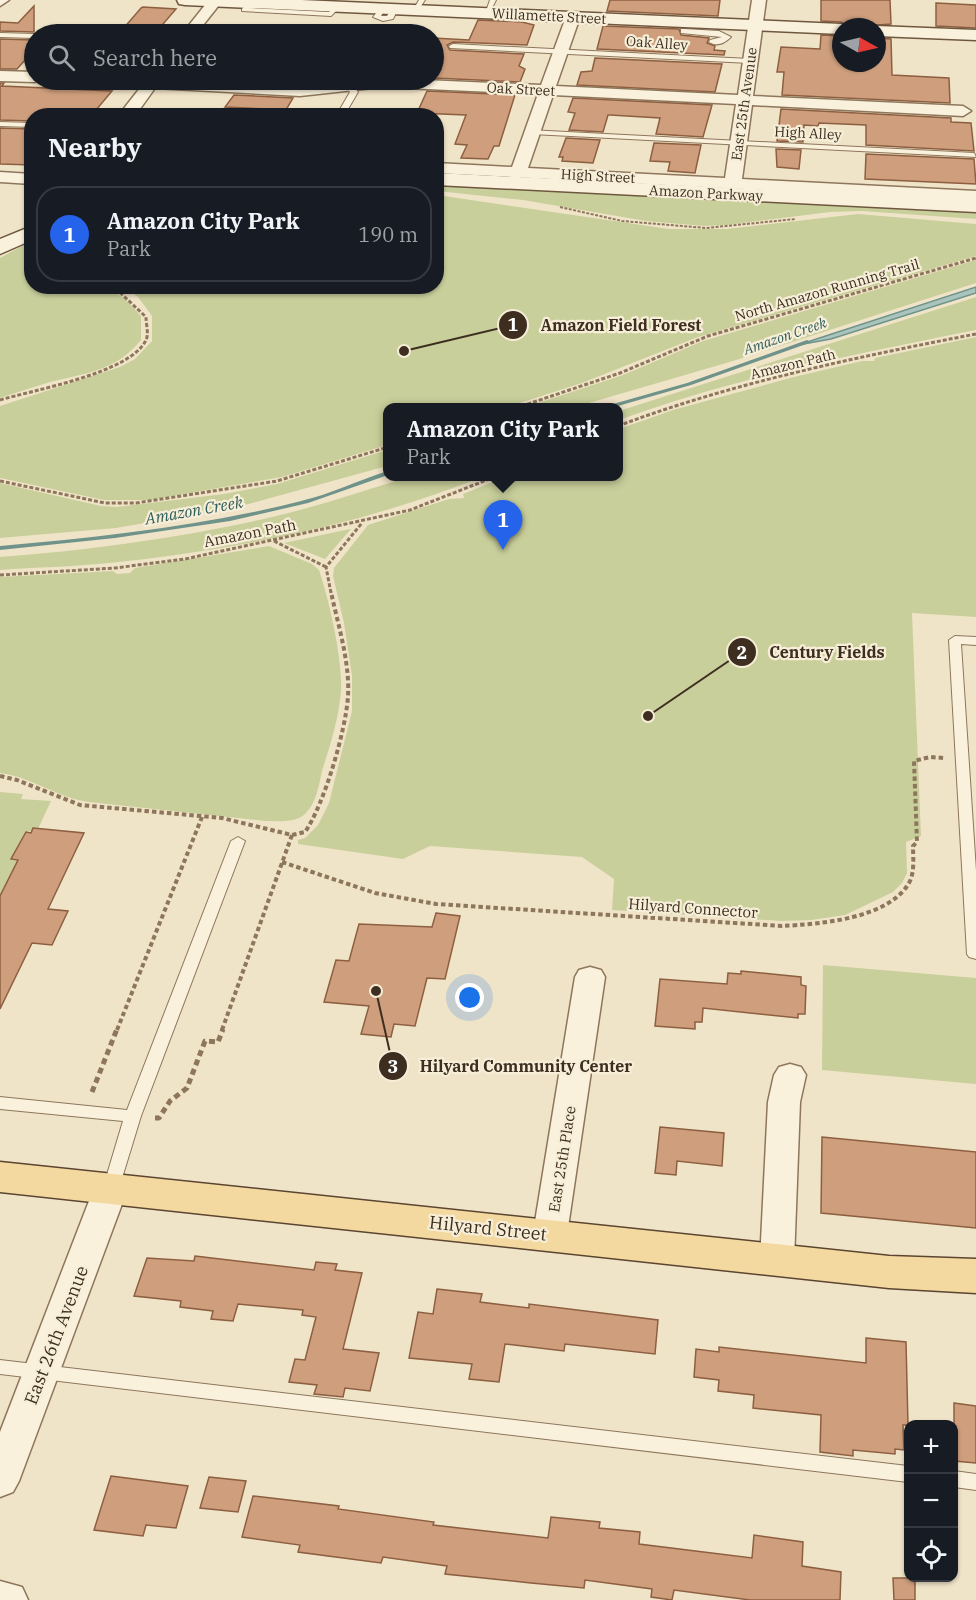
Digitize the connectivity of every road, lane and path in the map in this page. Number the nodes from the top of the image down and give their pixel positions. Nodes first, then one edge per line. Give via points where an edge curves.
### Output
1 (185, 0) edge
2 (759, 0) edge
3 (215, 1) edge
4 (420, 5) edge
5 (490, 7) edge
6 (573, 17) junction
7 (197, 24) edge
8 (756, 25) junction
9 (832, 29) edge
10 (886, 31) edge
11 (684, 32) dead end
12 (0, 35) edge
13 (976, 35) edge
14 (24, 36) edge
15 (713, 42) dead end
16 (453, 46) dead end
17 (561, 51) junction
18 (750, 61) junction
19 (0, 76) edge
20 (24, 77) edge
21 (444, 85) edge
22 (146, 90) edge
23 (285, 90) edge
24 (310, 90) edge
25 (352, 90) edge
26 (547, 90) junction
27 (745, 100) junction
28 (132, 108) edge
29 (345, 108) edge
30 (963, 111) dead end
31 (0, 124) edge
32 (24, 125) edge
33 (532, 132) junction
34 (739, 142) junction
35 (974, 155) dead end
36 (444, 168) edge
37 (518, 172) junction
38 (0, 177) edge
39 (24, 178) edge
40 (444, 179) edge
41 (733, 183) junction
42 (976, 196) edge
43 (976, 206) edge
44 (24, 236) edge
45 (0, 247) edge
46 (976, 258) edge
47 (123, 294) edge
48 (976, 334) edge
49 (0, 400) edge
50 (531, 403) edge
51 (623, 424) edge
52 (383, 448) edge
53 (0, 481) edge
54 (487, 481) edge
55 (362, 523) junction
56 (274, 541) junction
57 (326, 567) junction
58 (0, 575) edge
59 (976, 641) edge
60 (963, 759) junction
61 (0, 776) edge
62 (202, 817) junction
63 (292, 835) junction
64 (238, 841) dead end
65 (282, 862) junction
66 (976, 954) edge
67 (590, 977) dead end
68 (790, 1075) dead end
69 (91, 1095) dead end
70 (0, 1103) edge
71 (134, 1116) junction
72 (0, 1177) edge
73 (111, 1188) junction
74 (550, 1234) junction
75 (777, 1261) junction
76 (976, 1276) edge
77 (0, 1367) edge
78 (41, 1372) junction
79 (904, 1473) edge
80 (958, 1480) edge
81 (0, 1481) edge
82 (976, 1482) edge
83 (0, 1599) edge
84 (8, 1600) edge

1 - 3 main road, Willamette Street
2 - 8 street, East 25th Avenue
3 - 4 main road, Willamette Street via 388,9
3 - 7 street
4 - 5 main road, Willamette Street
5 - 6 main road, Willamette Street
6 - 8 main road, Willamette Street
6 - 17 street
8 - 9 main road, Willamette Street
8 - 18 street, East 25th Avenue
10 - 13 main road
11 - 15 lane via 727,37
12 - 14 lane
16 - 17 lane, Oak Alley
17 - 18 lane, Oak Alley
17 - 26 street
18 - 27 street, East 25th Avenue
19 - 20 street
21 - 26 street, Oak Street
22 - 28 street
23 - 24 street, Oak Street
25 - 29 lane
26 - 27 street, Oak Street
26 - 33 street
27 - 30 street, Oak Street
27 - 34 street, East 25th Avenue
31 - 32 lane
33 - 34 lane, High Alley
33 - 37 street
34 - 35 lane, High Alley
34 - 41 street, East 25th Avenue
36 - 37 street, High Street
37 - 41 street, High Street
38 - 39 street
40 - 43 main road, Amazon Parkway
41 - 42 street, High Street
44 - 45 main road
46 - 50 path, North Amazon Running Trail via 708,336 620,373
47 - 49 path via 146,317 146,340 135,355 110,369
48 - 51 path, Amazon Path via 776,379
52 - 53 path via 277,481 136,503 105,503
54 - 55 path, Amazon Path via 411,510
55 - 56 path, Amazon Path
55 - 57 path
56 - 57 path
56 - 58 path, Amazon Path via 115,568
57 - 63 path via 347,671 348,697 322,801 305,832
59 - 60 lane via 955,639
60 - 65 path, Hilyard Connector via 930,757 914,761 914,870 903,891 870,911 815,925 436,904 375,893
60 - 66 lane
61 - 62 path via 80,805
62 - 63 path
62 - 69 path
63 - 65 path
64 - 71 lane
65 - 71 path via 218,1042 205,1041 187,1088 170,1101 159,1118
67 - 74 street, East 25th Place
68 - 75 street via 784,1102
70 - 71 lane
71 - 73 lane
72 - 73 main road, Hilyard Street
73 - 74 main road, Hilyard Street
73 - 78 street, East 26th Avenue
74 - 75 main road, Hilyard Street
75 - 76 main road, Hilyard Street
77 - 78 lane
78 - 79 lane
78 - 81 street, East 26th Avenue
80 - 82 lane
83 - 84 street

